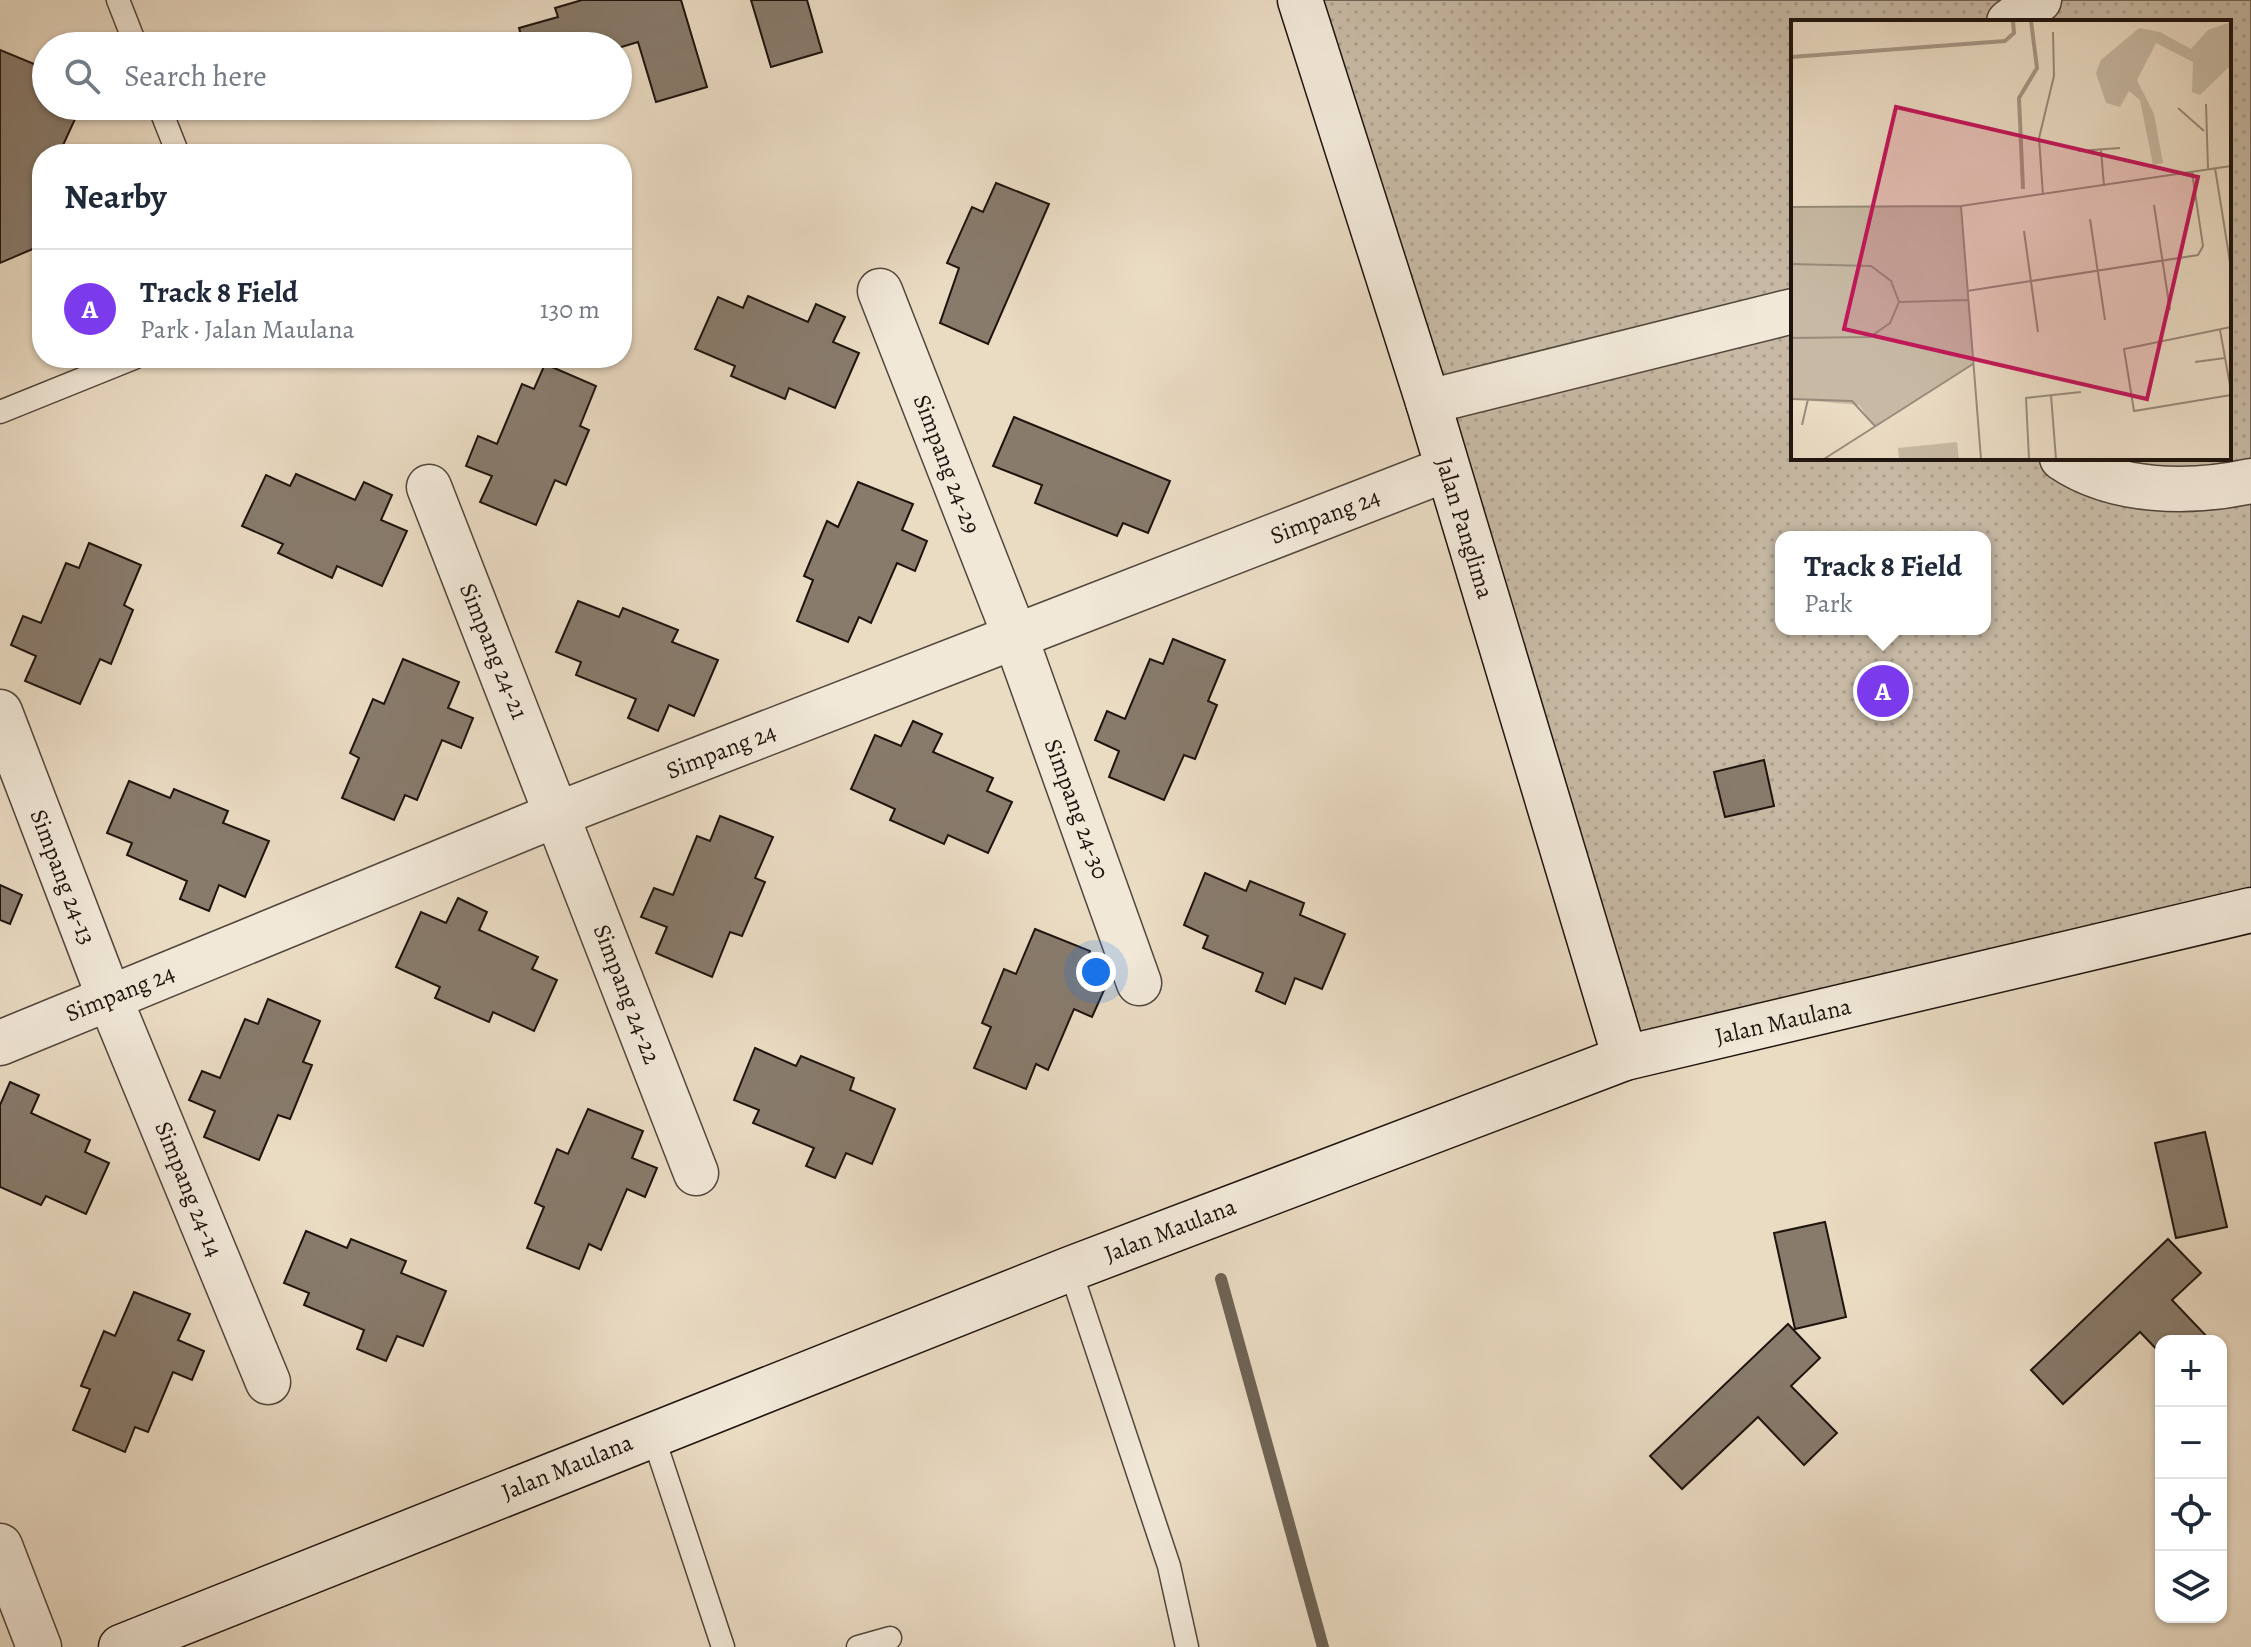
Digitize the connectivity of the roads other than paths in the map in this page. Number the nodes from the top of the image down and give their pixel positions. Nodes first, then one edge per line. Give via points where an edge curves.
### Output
1 (118, 0) edge
2 (1300, 0) edge
3 (2039, 0) edge
4 (2012, 20) edge
5 (131, 32) edge
6 (164, 120) edge
7 (172, 144) edge
8 (880, 291) dead end
9 (1791, 311) edge
10 (109, 368) edge
11 (1428, 402) junction
12 (0, 412) edge
13 (2067, 460) edge
14 (1447, 469) junction
15 (2251, 481) edge
16 (429, 487) dead end
17 (1015, 636) junction
18 (0, 712) edge
19 (558, 814) junction
20 (2251, 910) edge
21 (1139, 983) dead end
22 (109, 997) junction
23 (0, 1043) edge
24 (1625, 1058) junction
25 (696, 1173) dead end
26 (1070, 1269) junction
27 (268, 1382) dead end
28 (652, 1433) junction
29 (0, 1546) edge
30 (890, 1638) dead end
31 (39, 1647) edge
32 (121, 1647) edge
33 (723, 1647) edge
34 (858, 1647) edge
35 (1187, 1647) edge

1 - 5 lane
2 - 11 street, Jalan Panglima
3 - 4 street
6 - 7 lane
8 - 17 street, Simpang 24-29
9 - 11 street
10 - 12 lane
11 - 14 street, Jalan Panglima
13 - 15 street via 2116,481 2167,489
14 - 17 street, Simpang 24
14 - 24 street, Jalan Panglima
16 - 19 street, Simpang 24-21
17 - 19 street, Simpang 24
17 - 21 street, Simpang 24-30
18 - 22 street, Simpang 24-13
19 - 22 street, Simpang 24
19 - 25 street, Simpang 24-22
20 - 24 street, Jalan Maulana
22 - 23 street, Simpang 24
22 - 27 street, Simpang 24-14
24 - 26 street, Jalan Maulana
26 - 28 street, Jalan Maulana
26 - 35 lane via 1169,1566
28 - 32 street, Jalan Maulana
28 - 33 lane
29 - 31 street
30 - 34 lane

